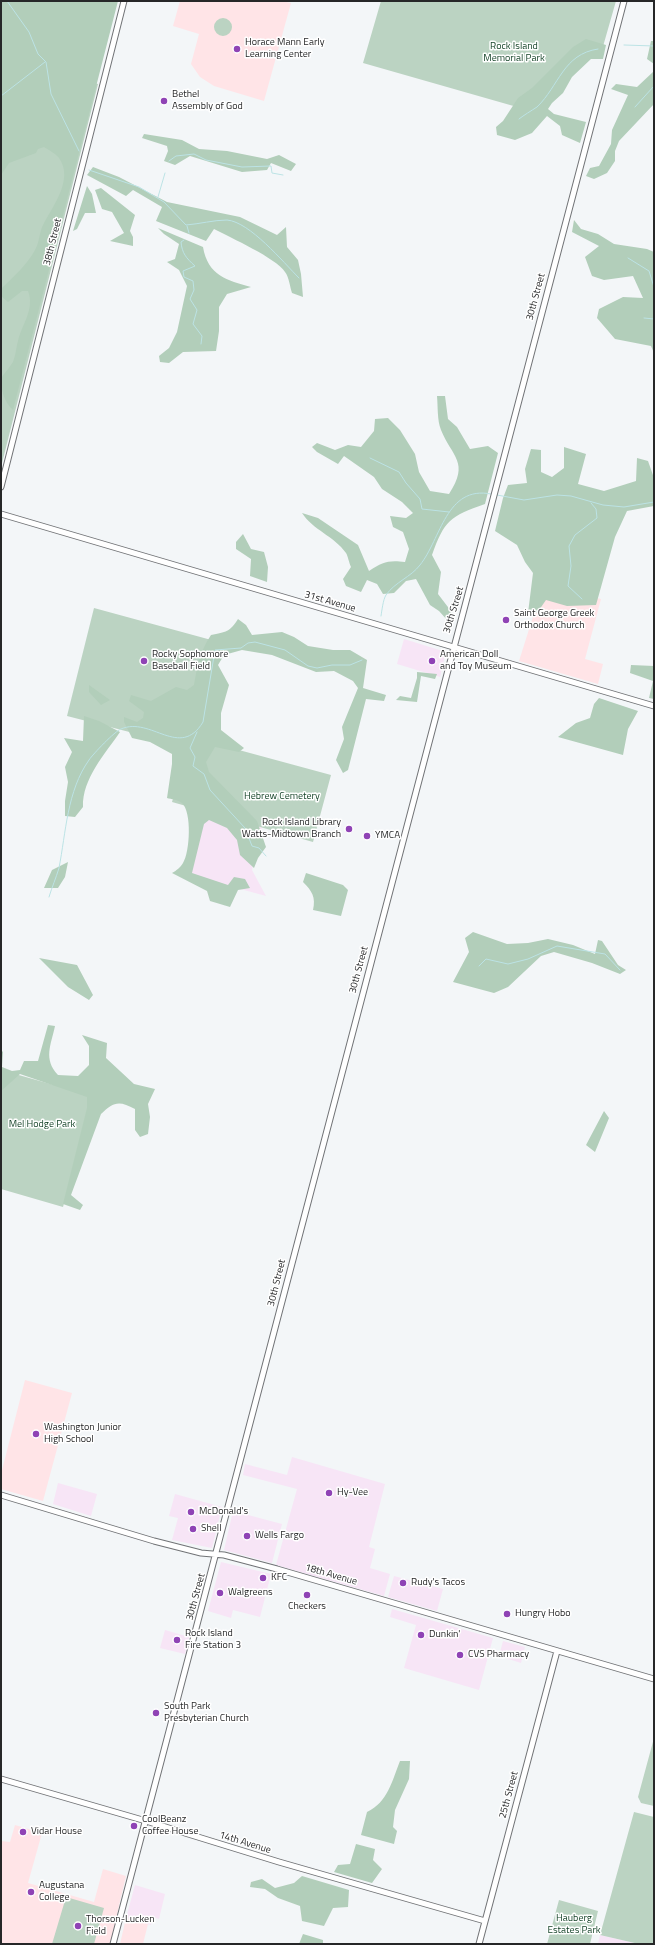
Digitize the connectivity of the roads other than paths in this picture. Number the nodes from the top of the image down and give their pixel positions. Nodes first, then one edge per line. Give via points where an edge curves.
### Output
1 (124, 1) edge
2 (624, 1) edge
3 (1, 487) edge
4 (1, 514) edge
5 (453, 647) junction
6 (654, 706) edge
7 (1, 1495) edge
8 (216, 1554) junction
9 (557, 1651) junction
10 (654, 1679) edge
11 (1, 1779) edge
12 (146, 1821) junction
13 (485, 1921) junction
14 (113, 1944) edge
15 (479, 1944) edge

1 - 3 street, 38th Street
2 - 5 street, 30th Street
4 - 5 street, 31st Avenue
5 - 6 street, 31st Avenue
5 - 8 street, 30th Street
7 - 8 street, 18th Avenue via 154,1541 201,1553
8 - 9 street, 18th Avenue via 298,1575
8 - 12 street, 30th Street
9 - 10 street, 18th Avenue
9 - 13 street, 25th Street
11 - 12 street, 14th Avenue
12 - 13 street, 14th Avenue
12 - 14 street, 30th Street
13 - 15 street, 25th Street

